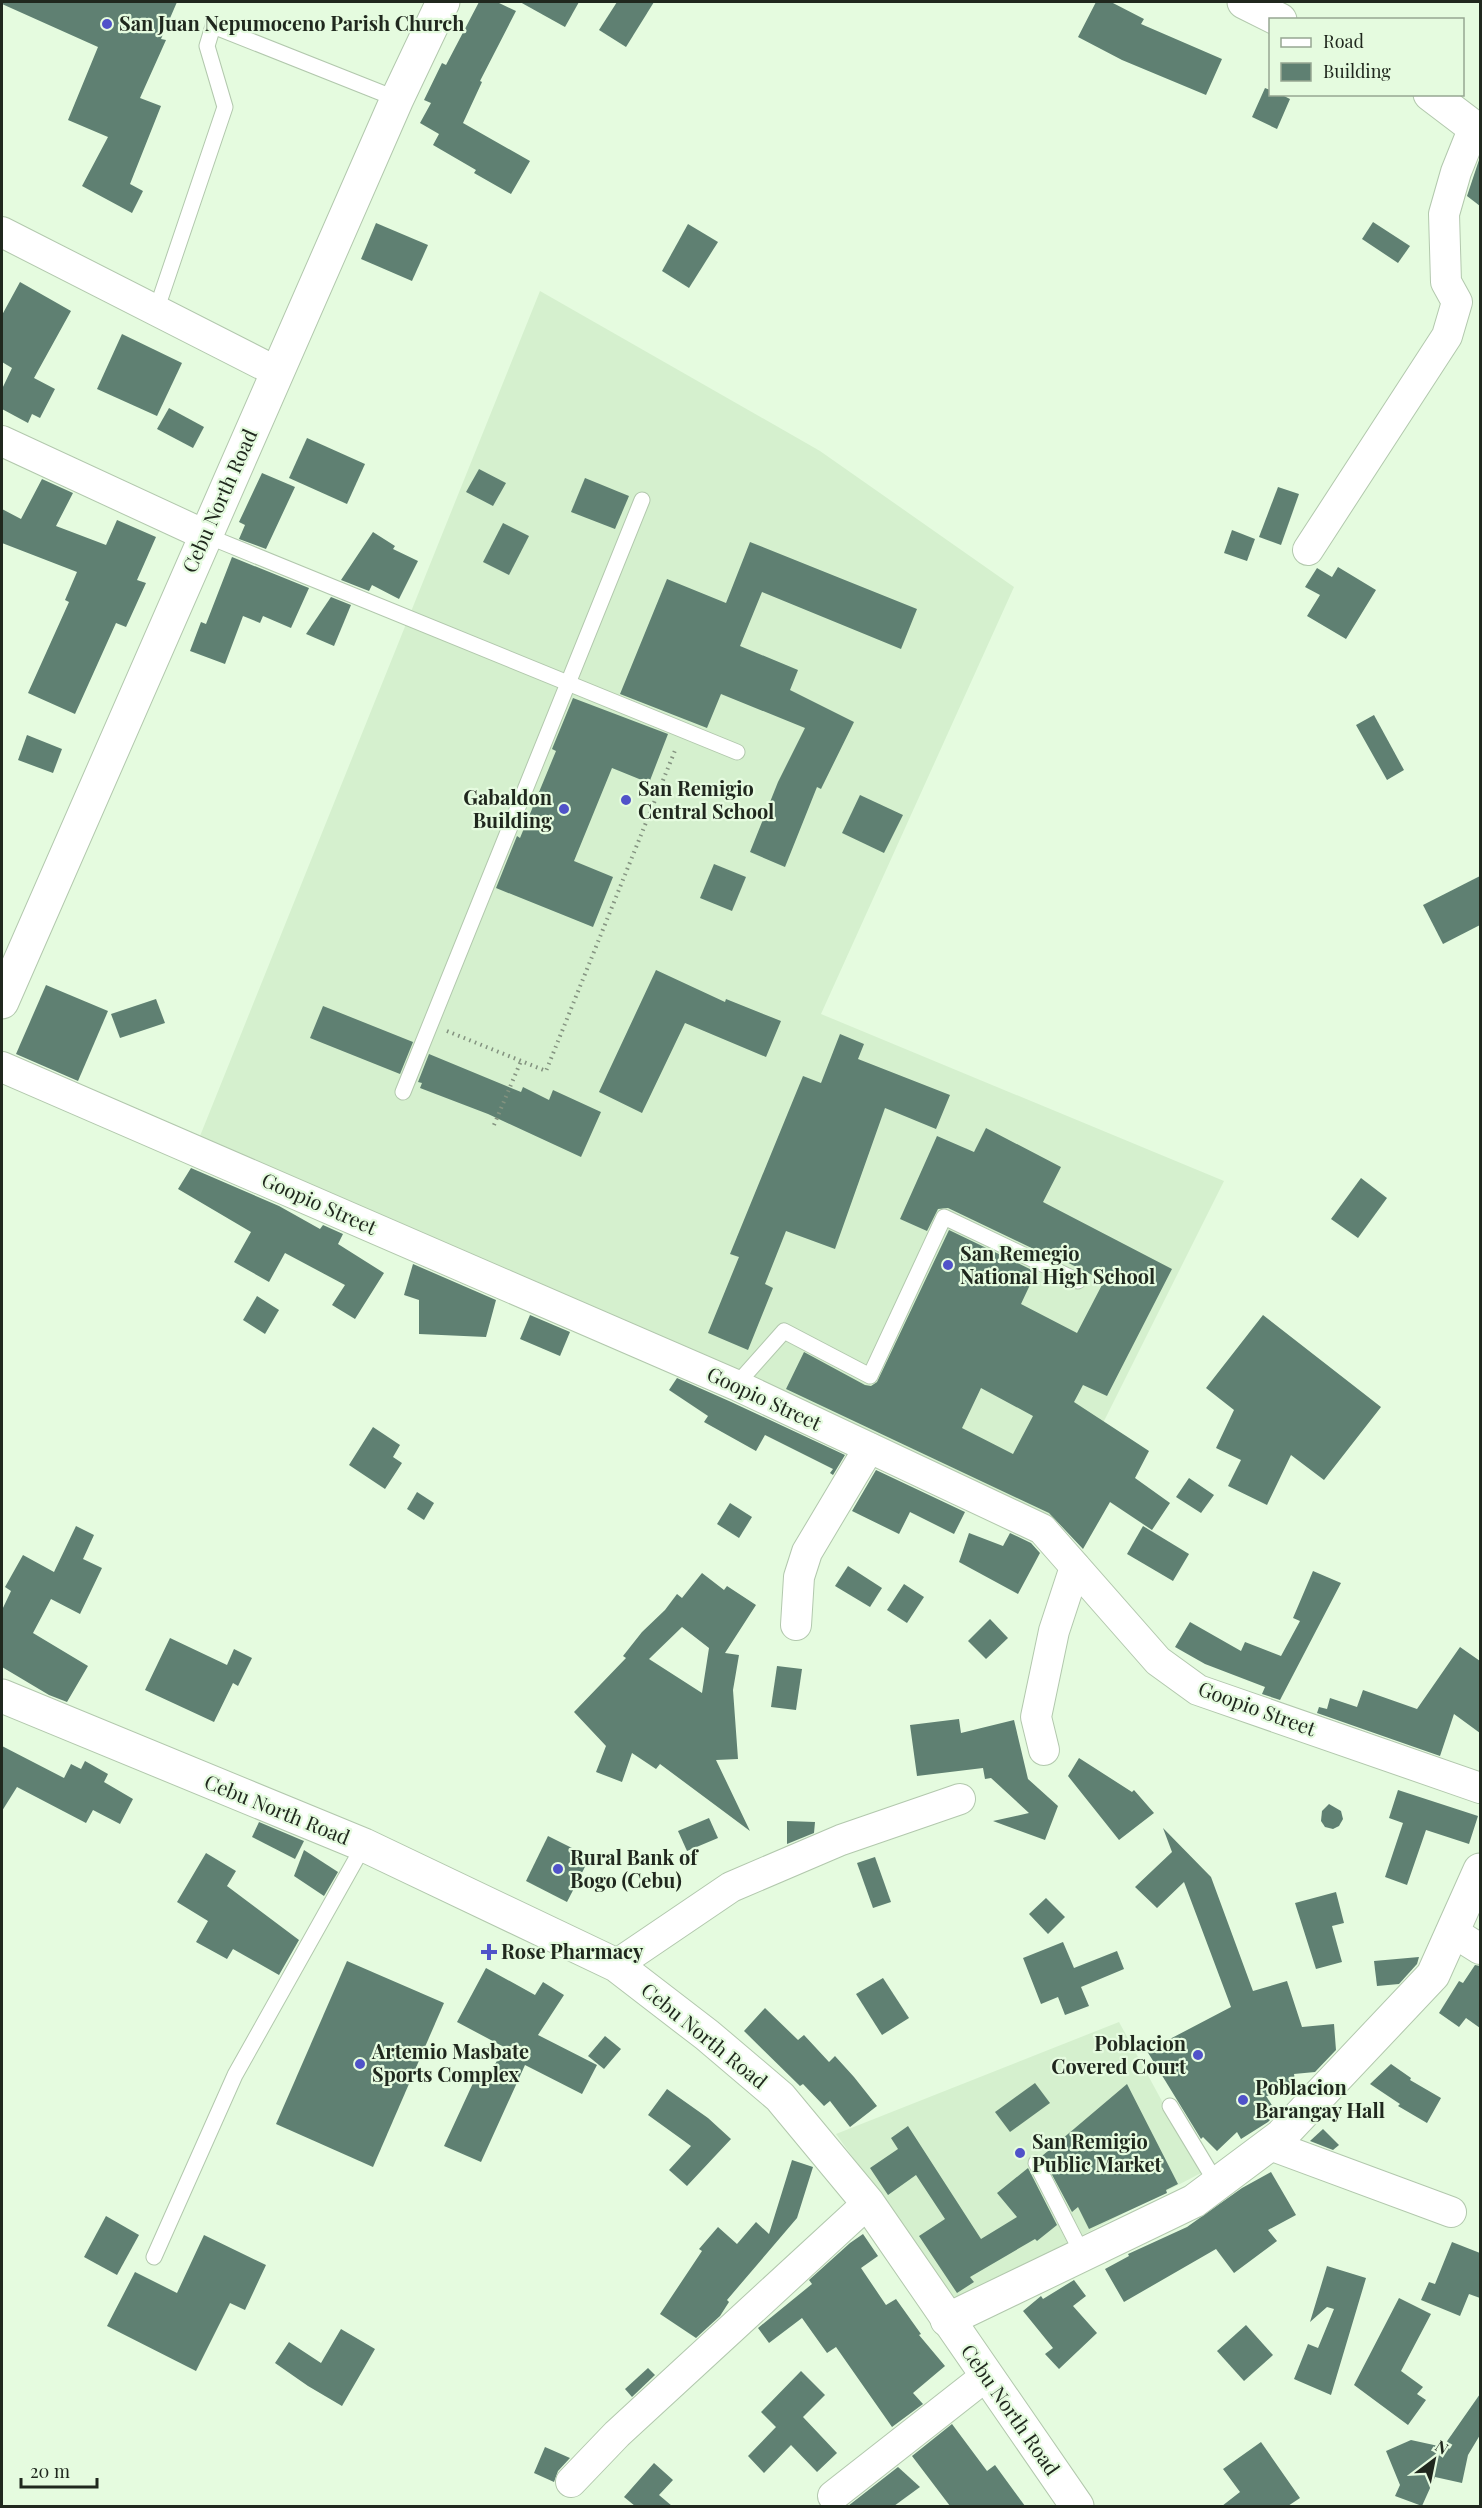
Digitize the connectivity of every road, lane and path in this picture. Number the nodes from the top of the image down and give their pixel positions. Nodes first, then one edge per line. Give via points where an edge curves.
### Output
1 (443, 2) edge
2 (1244, 2) edge
3 (1276, 18) edge
4 (1433, 96) edge
5 (397, 99) junction
6 (1477, 130) edge
7 (2, 232) edge
8 (156, 311) junction
9 (277, 372) junction
10 (2, 441) edge
11 (642, 500) dead end
12 (205, 535) junction
13 (1308, 550) dead end
14 (568, 683) junction
15 (683, 730) junction
16 (737, 752) dead end
17 (2, 1002) edge
18 (430, 1024) junction
19 (521, 1061) junction
20 (2, 1067) edge
21 (403, 1092) dead end
22 (494, 1125) dead end
23 (1078, 1281) dead end
24 (735, 1385) junction
25 (869, 1448) junction
26 (1075, 1567) junction
27 (796, 1625) dead end
28 (2, 1696) edge
29 (1044, 1749) dead end
30 (1480, 1788) edge
31 (960, 1799) dead end
32 (364, 1845) junction
33 (1480, 1870) edge
34 (1453, 1932) junction
35 (1480, 1949) edge
36 (616, 1965) junction
37 (1170, 2106) dead end
38 (1270, 2145) junction
39 (1036, 2163) dead end
40 (1217, 2184) junction
41 (868, 2204) junction
42 (1451, 2212) dead end
43 (1083, 2255) junction
44 (154, 2257) dead end
45 (947, 2320) junction
46 (986, 2376) junction
47 (571, 2482) dead end
48 (833, 2496) dead end
49 (1077, 2506) edge

1 - 5 main road, Cebu North Road
2 - 3 main road
4 - 6 main road
5 - 8 lane via 213,27 207,46 225,107
5 - 9 main road, Cebu North Road
6 - 13 street via 1456,172 1444,214 1446,282 1456,302 1447,336
7 - 8 street
8 - 9 street
9 - 12 main road, Cebu North Road
10 - 12 street
11 - 14 lane
12 - 14 lane
12 - 17 main road, Cebu North Road
14 - 15 lane
14 - 18 lane
15 - 16 lane
15 - 19 path via 546,1071
18 - 19 path
18 - 21 lane
19 - 22 path
20 - 24 street, Goopio Street
23 - 24 lane via 944,1217 870,1376 784,1331
24 - 25 street, Goopio Street
25 - 26 street, Goopio Street via 1042,1529
25 - 27 street via 807,1552 799,1577
26 - 29 street via 1054,1631 1036,1717
26 - 30 street, Goopio Street via 1158,1661 1198,1689
28 - 32 main road, Cebu North Road
31 - 36 street via 841,1840 731,1887
32 - 36 main road, Cebu North Road
32 - 44 lane via 235,2074
33 - 34 main road
34 - 35 street
34 - 38 main road via 1433,1975
36 - 41 main road, Cebu North Road via 780,2097
37 - 40 lane
38 - 40 main road
38 - 42 street
39 - 43 lane
40 - 43 main road via 1194,2201
41 - 45 main road, Cebu North Road
41 - 47 street via 617,2434
43 - 45 main road
45 - 46 main road, Cebu North Road
46 - 48 street
46 - 49 main road, Cebu North Road

